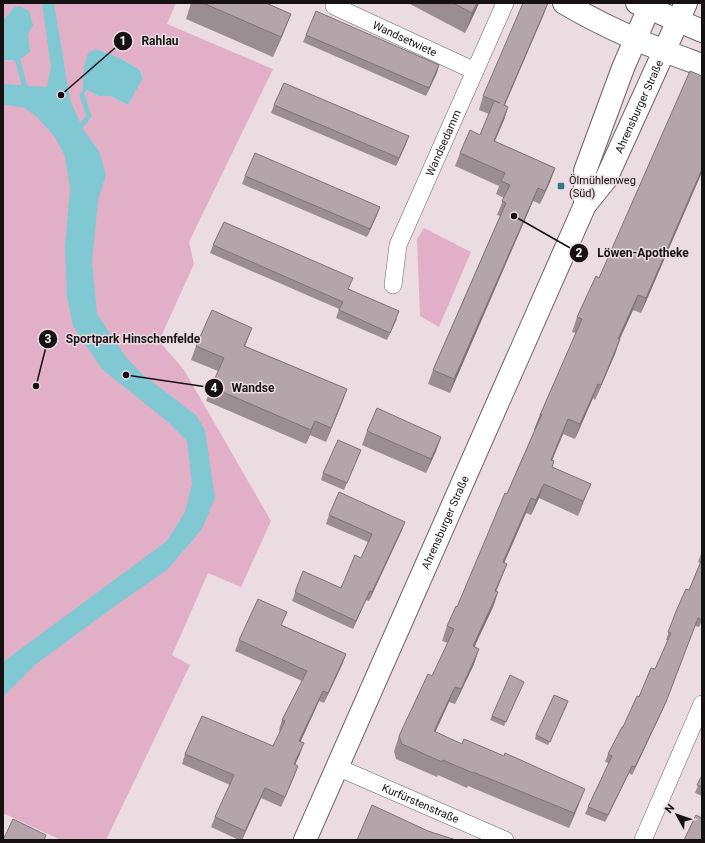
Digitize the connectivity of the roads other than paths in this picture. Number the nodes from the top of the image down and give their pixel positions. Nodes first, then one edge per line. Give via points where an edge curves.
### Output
1 (505, 3) edge
2 (564, 3) edge
3 (646, 5) edge
4 (334, 6) dead end
5 (682, 12) edge
6 (702, 31) edge
7 (635, 40) junction
8 (665, 51) junction
9 (702, 65) edge
10 (475, 71) junction
11 (585, 205) junction
12 (393, 285) dead end
13 (702, 704) edge
14 (337, 767) junction
15 (305, 840) edge
16 (505, 840) edge
17 (643, 840) edge

1 - 10 street, Wandsedamm
2 - 7 main road via 596,22
3 - 5 main road
3 - 7 main road, Ahrensburger Straße
4 - 10 street, Wandsetwiete
5 - 6 main road
5 - 8 main road, Ahrensburger Straße
7 - 8 main road
7 - 11 main road, Ahrensburger Straße via 585,171
8 - 9 main road
8 - 11 main road, Ahrensburger Straße via 606,179
10 - 12 street, Wandsedamm via 398,244
11 - 14 main road, Ahrensburger Straße
13 - 17 street
14 - 15 main road, Ahrensburger Straße
14 - 16 street, Kurfürstenstraße

